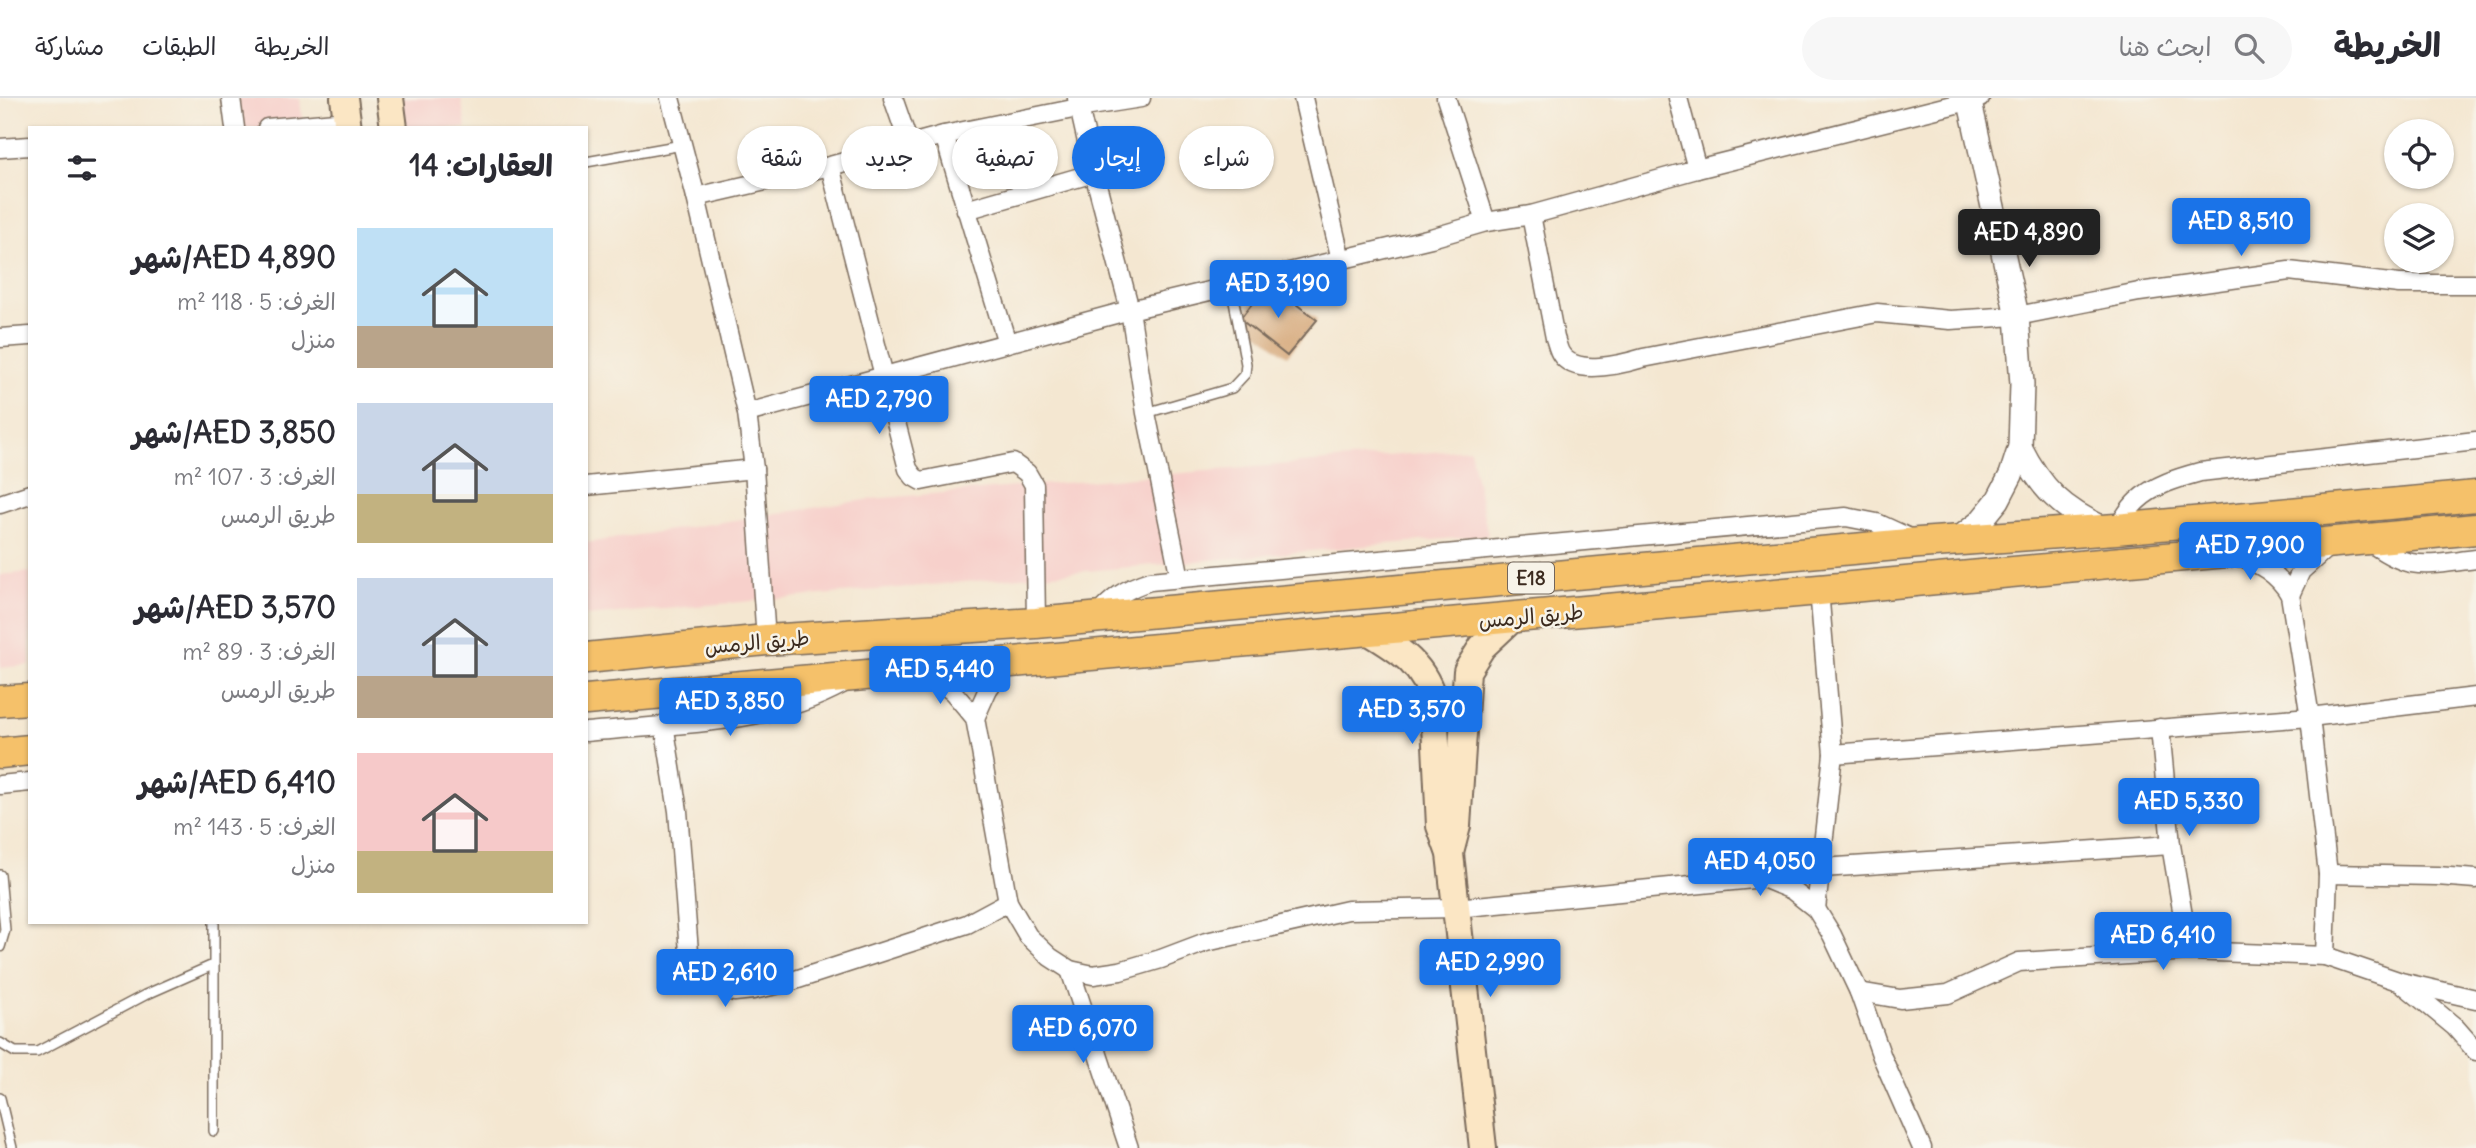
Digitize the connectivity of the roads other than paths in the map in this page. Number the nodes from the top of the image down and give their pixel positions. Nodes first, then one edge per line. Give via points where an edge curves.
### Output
1 (231, 98) edge
2 (390, 98) edge
3 (670, 98) edge
4 (893, 98) edge
5 (1141, 98) edge
6 (1303, 98) edge
7 (1446, 98) edge
8 (1678, 98) edge
9 (1973, 99) edge
10 (1078, 103) edge
11 (348, 119) edge
12 (235, 126) edge
13 (285, 126) edge
14 (394, 126) edge
15 (903, 126) edge
16 (1083, 126) edge
17 (944, 135) junction
18 (938, 137) edge
19 (682, 145) junction
20 (28, 146) edge
21 (0, 149) edge
22 (588, 162) edge
23 (841, 163) edge
24 (830, 166) junction
25 (1697, 169) junction
26 (1072, 179) edge
27 (1098, 189) edge
28 (696, 197) junction
29 (966, 209) junction
30 (1531, 215) junction
31 (1486, 222) junction
32 (1341, 260) junction
33 (2476, 284) edge
34 (1230, 286) junction
35 (1130, 310) junction
36 (2017, 316) junction
37 (28, 336) edge
38 (0, 338) edge
39 (1007, 343) junction
40 (883, 377) junction
41 (747, 413) junction
42 (1146, 413) junction
43 (2476, 441) edge
44 (2020, 447) junction
45 (754, 470) junction
46 (588, 486) edge
47 (28, 495) edge
48 (2476, 496) edge
49 (0, 504) edge
50 (2110, 529) junction
51 (2476, 529) edge
52 (2366, 539) junction
53 (1958, 540) junction
54 (2333, 542) junction
55 (1919, 543) junction
56 (2229, 551) junction
57 (2476, 559) edge
58 (1180, 578) junction
59 (1819, 590) junction
60 (2290, 595) junction
61 (1514, 617) junction
62 (1095, 618) junction
63 (1036, 623) junction
64 (1368, 631) junction
65 (766, 640) junction
66 (588, 658) edge
67 (1007, 663) junction
68 (927, 671) junction
69 (855, 677) junction
70 (2476, 697) edge
71 (28, 699) edge
72 (588, 700) edge
73 (0, 701) edge
74 (2310, 717) junction
75 (975, 718) junction
76 (664, 724) junction
77 (2160, 728) junction
78 (588, 732) edge
79 (28, 750) edge
80 (0, 753) edge
81 (1833, 754) junction
82 (28, 782) edge
83 (0, 785) edge
84 (2171, 845) junction
85 (1450, 854) junction
86 (1822, 868) junction
87 (2328, 874) junction
88 (0, 875) edge
89 (2476, 879) edge
90 (1008, 902) junction
91 (1455, 908) junction
92 (1816, 909) junction
93 (214, 924) edge
94 (0, 947) edge
95 (2189, 951) junction
96 (2325, 956) junction
97 (213, 965) junction
98 (1070, 970) junction
99 (2400, 982) junction
100 (1859, 992) junction
101 (2476, 999) edge
102 (0, 1043) edge
103 (2476, 1051) edge
104 (0, 1098) edge
105 (214, 1131) dead end
106 (12, 1148) edge
107 (1129, 1148) edge
108 (1483, 1148) edge
109 (1922, 1148) edge

1 - 12 street
2 - 14 main road
3 - 19 street
4 - 15 street
5 - 10 street
6 - 32 street
7 - 31 street
8 - 25 street
9 - 25 street
9 - 36 street
10 - 16 street
10 - 17 street
11 - 13 street
17 - 18 street
17 - 29 street
19 - 22 lane
19 - 28 street
20 - 21 street
23 - 24 street
24 - 28 street
24 - 40 street
25 - 30 street
26 - 29 street
27 - 35 street
28 - 41 street
29 - 39 street
30 - 31 street
30 - 36 street via 1555,338 1561,355 1574,365 1620,365 1877,313 1950,320
31 - 32 street
32 - 34 street
33 - 36 street via 2399,284 2288,271 2139,292
34 - 35 street
34 - 42 lane via 1245,374 1232,388
35 - 39 street
35 - 42 street
36 - 44 street
37 - 38 street
39 - 40 street
40 - 41 street
40 - 63 street via 914,477 921,481 1013,463 1027,473 1034,485
41 - 45 street
42 - 58 street
43 - 50 street via 2200,472 2150,492
44 - 50 street via 2053,497 2077,516
44 - 53 street via 1998,500
45 - 46 street
45 - 65 street
47 - 49 street
48 - 50 highway, طريق الرمس / E18
50 - 53 highway, طريق الرمس / E18
51 - 52 highway, طريق الرمس / E18
52 - 54 highway, طريق الرمس / E18
52 - 57 street via 2392,558 2412,564
53 - 55 highway, طريق الرمس / E18
54 - 56 highway, طريق الرمس / E18
54 - 60 street via 2301,571
55 - 58 street via 1877,523 1830,518
55 - 62 highway, طريق الرمس / E18
56 - 59 highway, طريق الرمس / E18
56 - 60 street via 2269,570
58 - 62 street via 1132,586
59 - 61 highway, طريق الرمس / E18
59 - 81 street
60 - 74 street
61 - 64 highway, طريق الرمس / E18
61 - 85 main road via 1482,647 1467,671 1457,826
62 - 63 highway, طريق الرمس / E18
63 - 65 highway, طريق الرمس / E18
64 - 67 highway, طريق الرمس / E18
64 - 85 main road via 1410,658 1431,691 1440,826
65 - 66 highway, طريق الرمس / E18
67 - 68 highway, طريق الرمس / E18
67 - 75 street
68 - 69 highway, طريق الرمس / E18
68 - 75 street
69 - 72 highway, طريق الرمس / E18
69 - 76 street via 781,708
70 - 74 street
71 - 73 highway
74 - 77 street
74 - 87 street
75 - 90 street
76 - 78 street
76 - 90 street via 678,811 689,952 714,983 734,992 786,983 967,924
77 - 81 street
77 - 84 street
79 - 80 highway
81 - 86 street
82 - 83 street
84 - 86 street
84 - 95 street
85 - 91 main road
86 - 92 street
87 - 89 street
87 - 96 street
88 - 94 lane via 5,930
90 - 98 street via 1028,936
91 - 92 street via 1763,878 1792,890
91 - 98 street via 1348,910 1206,942 1120,971 1093,975
91 - 108 main road
92 - 100 street
93 - 97 lane
95 - 96 street
95 - 100 street via 2019,962 1948,995 1900,999
96 - 99 street
97 - 102 lane via 37,1052 15,1052
97 - 105 lane
98 - 107 street
99 - 101 street
99 - 103 street via 2455,1027
100 - 109 street
104 - 106 lane

